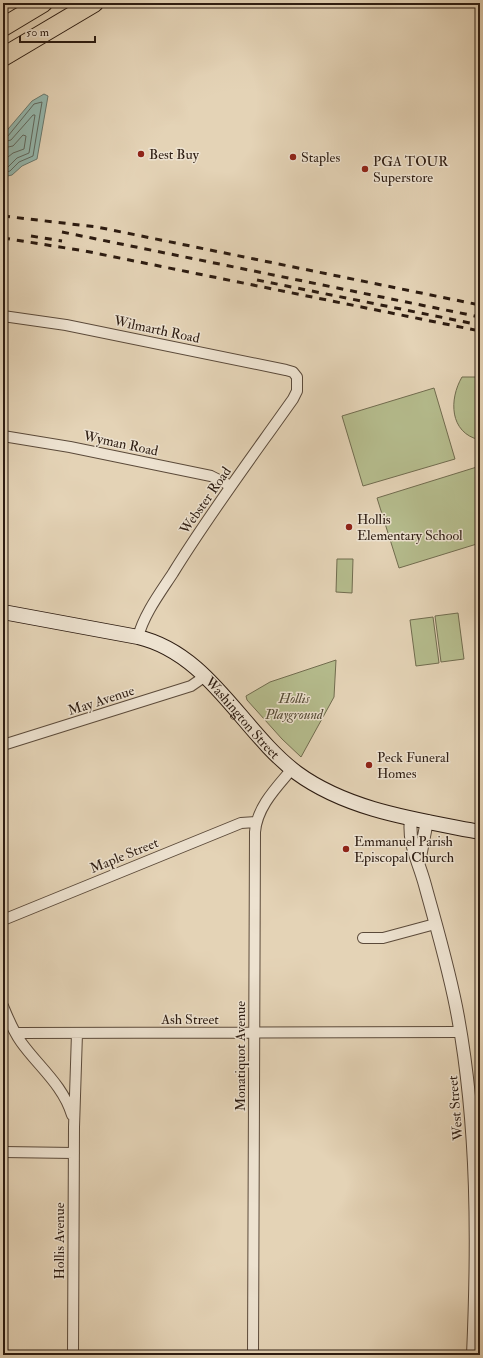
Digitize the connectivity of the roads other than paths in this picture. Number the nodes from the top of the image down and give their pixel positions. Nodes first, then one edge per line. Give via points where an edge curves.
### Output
1 (43, 3) edge
2 (94, 3) edge
3 (3, 28) edge
4 (3, 57) edge
5 (3, 316) edge
6 (298, 381) joint
7 (3, 436) edge
8 (231, 486) junction
9 (3, 612) edge
10 (138, 637) junction
11 (204, 677) junction
12 (3, 745) edge
13 (292, 769) junction
14 (411, 818) junction
15 (427, 821) junction
16 (256, 822) junction
17 (480, 832) edge
18 (419, 863) junction
19 (3, 920) edge
20 (435, 924) junction
21 (363, 938) dead end
22 (3, 1006) edge
23 (461, 1032) junction
24 (76, 1033) junction
25 (255, 1033) junction
26 (16, 1034) junction
27 (74, 1127) junction
28 (3, 1152) edge
29 (74, 1152) junction
30 (477, 1169) edge
31 (477, 1332) edge
32 (73, 1355) edge
33 (253, 1355) edge
34 (473, 1355) edge

1 - 3 highway
2 - 4 highway
5 - 6 street, Wilmarth Road via 66,325 289,370 296,374
6 - 8 street, Webster Road via 293,399
7 - 8 street, Wyman Road via 211,476
8 - 10 street, Webster Road via 159,596
9 - 10 main road, Washington Street
10 - 11 main road, Washington Street via 175,653
11 - 12 street, May Avenue via 191,686
11 - 13 main road, Washington Street via 271,750
13 - 14 main road, Washington Street via 316,785 343,798
13 - 16 street, Monatiquot Avenue via 261,809
14 - 15 main road, Washington Street
14 - 18 street, West Street via 410,842
15 - 17 main road, Washington Street
15 - 18 street, West Street
16 - 19 street, Maple Street via 241,823
16 - 25 street, Monatiquot Avenue
18 - 20 street, West Street
20 - 21 street via 383,938
20 - 23 street, West Street via 452,983
22 - 26 street, Hollis Avenue
23 - 25 street, Ash Street
23 - 30 street, West Street
24 - 25 street, Ash Street
24 - 26 street, Ash Street
24 - 27 street, Hollis Avenue
25 - 33 street, Monatiquot Avenue
26 - 27 street, Hollis Avenue via 62,1093
27 - 29 street, Hollis Avenue
28 - 29 street
29 - 32 street, Hollis Avenue
30 - 31 street, West Street
31 - 34 street, West Street

